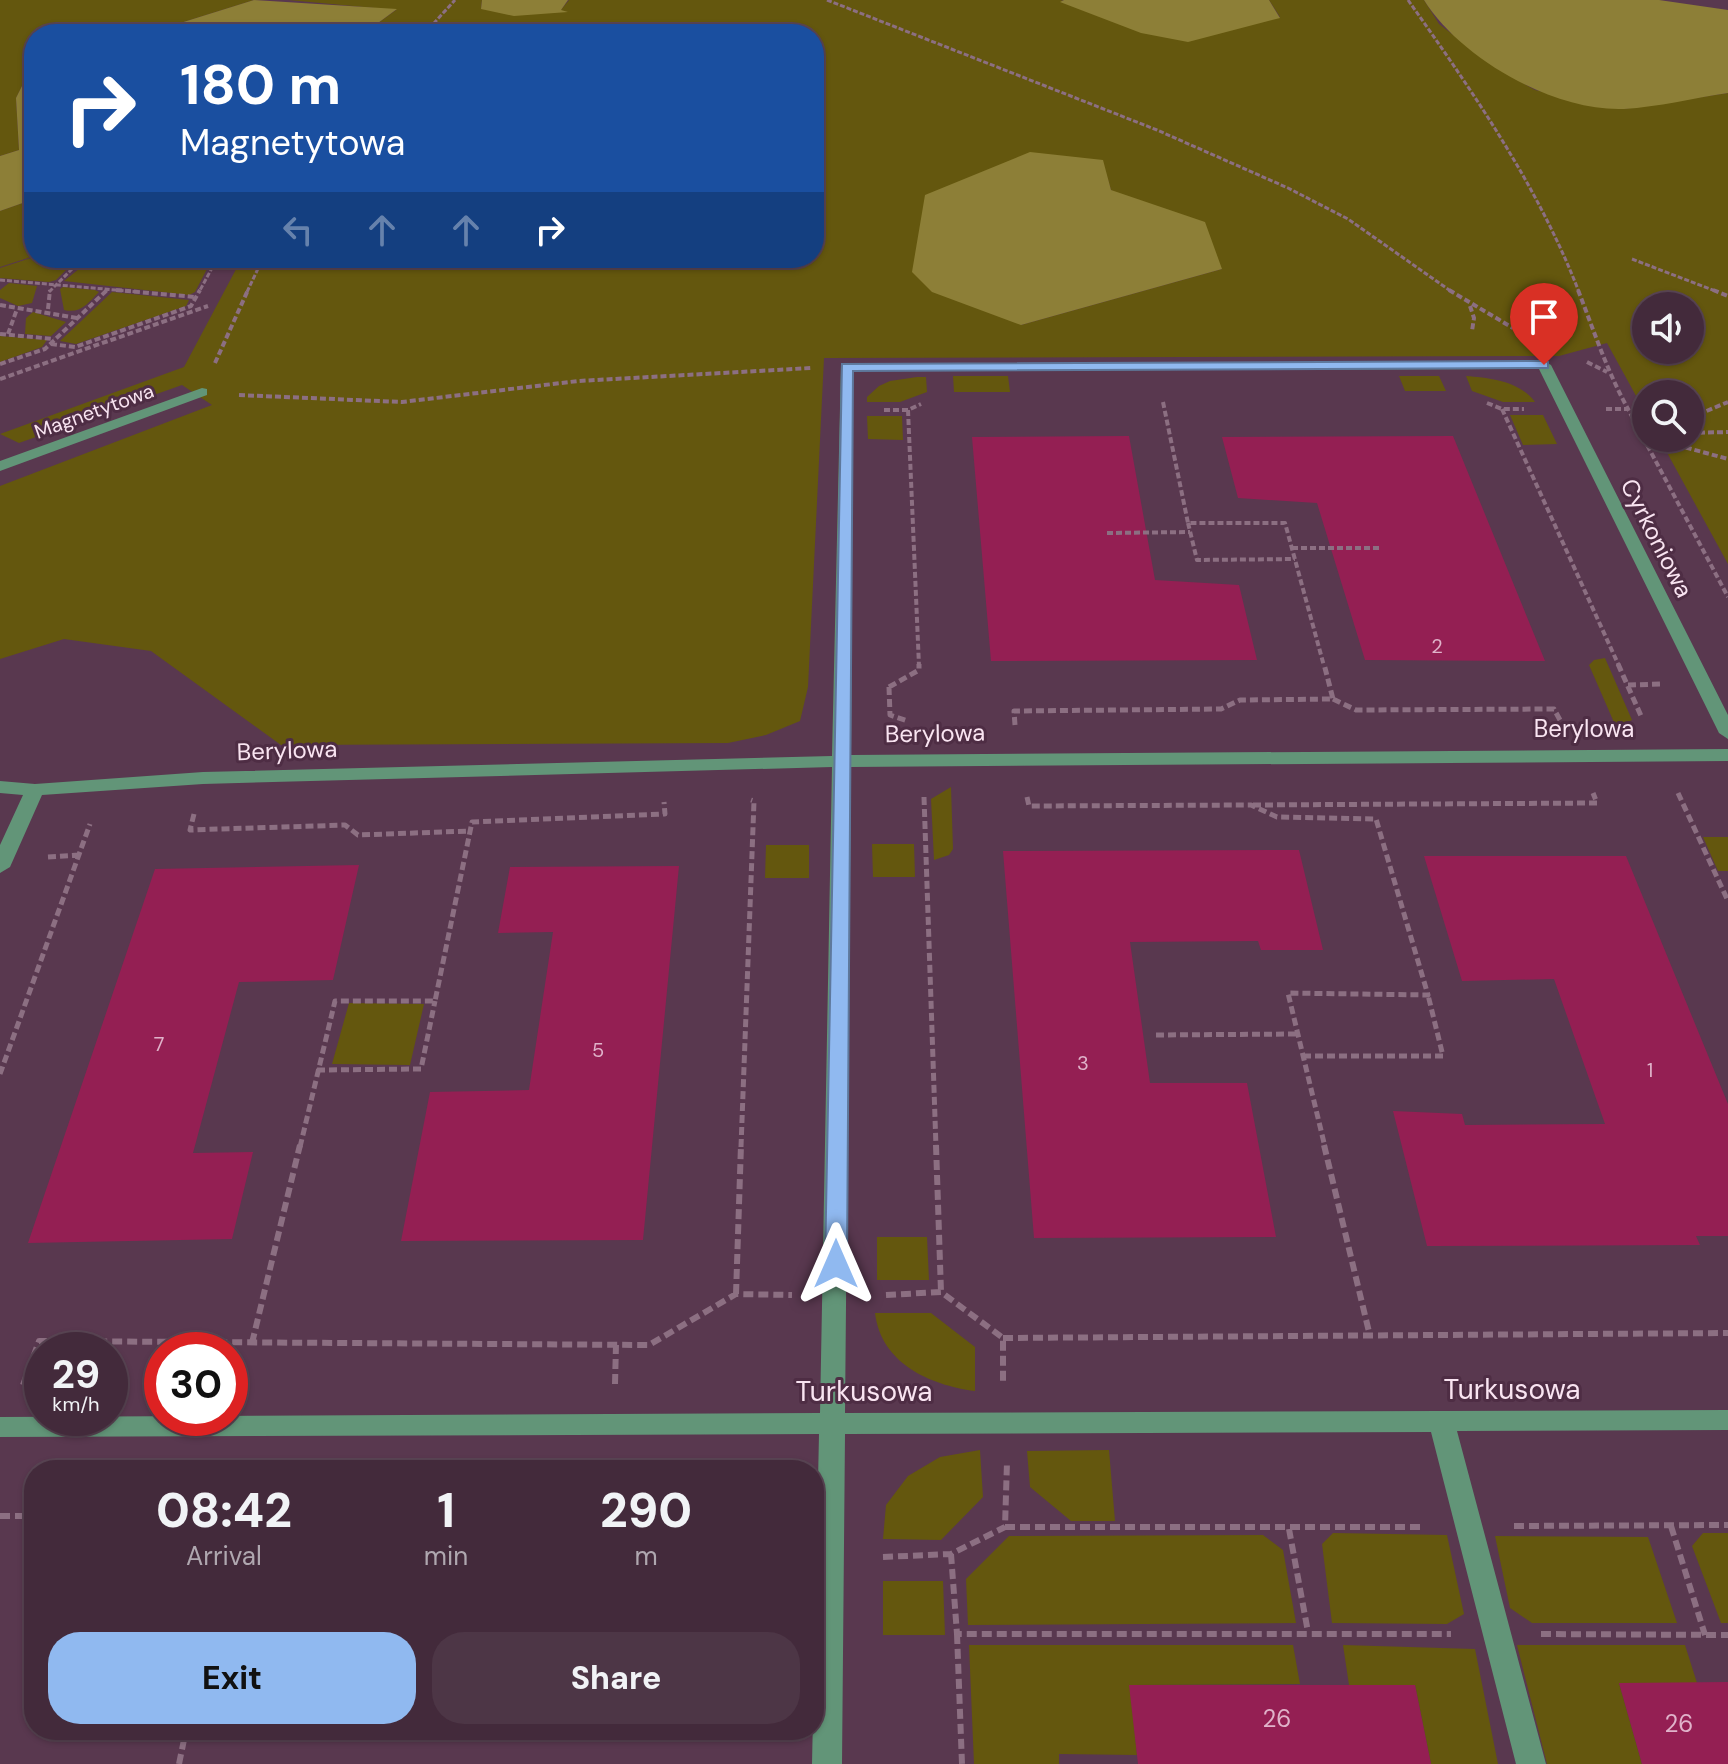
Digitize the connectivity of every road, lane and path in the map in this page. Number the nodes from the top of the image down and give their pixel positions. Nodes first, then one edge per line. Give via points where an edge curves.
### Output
1 (455, 0) edge
2 (827, 0) edge
3 (1408, 0) edge
4 (433, 24) edge
5 (1632, 259) dead end
6 (73, 268) edge
7 (212, 268) edge
8 (258, 268) edge
9 (2, 282) edge
10 (56, 285) junction
11 (108, 289) junction
12 (1728, 296) edge
13 (195, 297) junction
14 (0, 305) edge
15 (208, 306) dead end
16 (17, 309) junction
17 (48, 309) junction
18 (77, 318) junction
19 (1521, 332) dead end
20 (0, 334) edge
21 (8, 334) junction
22 (55, 339) junction
23 (51, 344) junction
24 (1583, 361) dead end
25 (0, 364) edge
26 (846, 367) junction
27 (1607, 372) junction
28 (0, 379) edge
29 (202, 392) junction
30 (1161, 395) dead end
31 (1728, 402) edge
32 (1502, 409) dead end
33 (1602, 409) dead end
34 (1628, 409) junction
35 (908, 410) dead end
36 (1704, 412) edge
37 (1632, 415) edge
38 (1728, 432) edge
39 (1704, 433) edge
40 (1654, 452) edge
41 (1703, 452) edge
42 (1728, 459) edge
43 (3, 463) edge
44 (1188, 523) junction
45 (1190, 532) junction
46 (1107, 533) dead end
47 (1292, 548) junction
48 (1381, 548) dead end
49 (1295, 559) junction
50 (1728, 597) edge
51 (1675, 684) dead end
52 (1627, 685) junction
53 (878, 687) dead end
54 (889, 687) junction
55 (1333, 699) junction
56 (1560, 720) junction
57 (1572, 723) dead end
58 (919, 724) dead end
59 (1563, 727) dead end
60 (1647, 729) dead end
61 (1016, 733) dead end
62 (1728, 733) edge
63 (1728, 755) edge
64 (843, 761) junction
65 (1025, 783) dead end
66 (924, 786) dead end
67 (0, 787) edge
68 (35, 790) junction
69 (664, 790) dead end
70 (1592, 790) dead end
71 (1677, 790) dead end
72 (742, 794) dead end
73 (1251, 805) junction
74 (196, 806) dead end
75 (91, 822) dead end
76 (470, 831) junction
77 (0, 867) edge
78 (1728, 901) edge
79 (1428, 995) junction
80 (435, 1001) junction
81 (1298, 1034) junction
82 (1156, 1035) dead end
83 (1303, 1056) junction
84 (317, 1070) junction
85 (0, 1074) edge
86 (941, 1292) junction
87 (736, 1294) junction
88 (793, 1295) dead end
89 (886, 1295) dead end
90 (1728, 1333) edge
91 (1370, 1336) junction
92 (1003, 1338) junction
93 (252, 1343) junction
94 (616, 1345) junction
95 (12, 1385) dead end
96 (1003, 1385) dead end
97 (615, 1388) dead end
98 (1728, 1420) edge
99 (1441, 1421) junction
100 (831, 1423) junction
101 (0, 1427) edge
102 (1007, 1453) dead end
103 (0, 1516) edge
104 (24, 1516) edge
105 (1728, 1525) edge
106 (1469, 1526) junction
107 (1671, 1526) junction
108 (1005, 1527) junction
109 (1289, 1529) junction
110 (951, 1554) junction
111 (883, 1557) dead end
112 (1308, 1632) junction
113 (957, 1634) junction
114 (1497, 1634) junction
115 (1705, 1635) junction
116 (1728, 1635) edge
117 (184, 1740) edge
118 (179, 1764) edge
119 (827, 1764) edge
120 (962, 1764) edge
121 (1531, 1764) edge

1 - 4 path
2 - 19 path via 1157,130 1288,188 1348,219 1470,305
3 - 27 path via 1487,112 1567,261
5 - 12 path
6 - 10 path
7 - 13 path
8 - 29 path
9 - 10 path
10 - 11 path
10 - 17 path via 49,291
11 - 13 path
11 - 18 path
13 - 23 path via 191,306 75,347
14 - 16 path
15 - 28 path
16 - 17 path
16 - 21 path
17 - 18 path
18 - 22 path
20 - 21 path
21 - 22 path
22 - 23 path
23 - 25 path
24 - 27 path
26 - 29 path via 578,381 402,402
26 - 62 street, Cyrkoniowa via 1544,365
26 - 64 street
27 - 34 path
29 - 43 street, Magnetytowa
30 - 44 path
31 - 36 path
32 - 52 path
33 - 34 path
34 - 37 path
35 - 54 path via 919,670
38 - 39 path
40 - 50 path
41 - 42 path
44 - 45 path
44 - 47 path via 1285,523
45 - 46 path
45 - 49 path via 1197,560
47 - 48 path
47 - 49 path
49 - 55 path
51 - 52 path
52 - 60 path
53 - 54 path
54 - 58 path via 890,715
55 - 56 path via 1356,710 1554,709
55 - 61 path via 1240,700 1221,709 1014,711
56 - 57 path
56 - 59 path
63 - 64 street, Berylowa
64 - 68 street, Berylowa via 203,778
64 - 100 street
65 - 73 path via 1029,806
66 - 86 path
67 - 68 street, Berylowa
68 - 77 street
69 - 76 path via 665,814 472,822
70 - 73 path via 1597,803
71 - 78 path
72 - 87 path via 754,801
73 - 79 path via 1277,817 1376,819
74 - 76 path via 190,830 345,825 358,835
75 - 85 path
76 - 80 path
79 - 81 path via 1288,993
79 - 83 path via 1443,1056
80 - 84 path via 335,1001
80 - 84 path via 421,1069
81 - 82 path
81 - 83 path
83 - 91 path
84 - 93 path
86 - 89 path
86 - 92 path
87 - 88 path
87 - 94 path via 649,1345
90 - 91 path
91 - 92 path
92 - 96 path
93 - 94 path
93 - 95 path via 39,1341 23,1385
94 - 97 path
98 - 99 street, Turkusowa
99 - 100 street, Turkusowa
99 - 106 street
100 - 101 street, Turkusowa
100 - 119 street
102 - 108 path
103 - 104 path
105 - 107 path
106 - 107 path
106 - 109 path
106 - 114 street
107 - 115 path
108 - 109 path
108 - 110 path
109 - 112 path
110 - 111 path
110 - 113 path
112 - 113 path
112 - 114 path
113 - 120 path
114 - 115 path
114 - 121 street
115 - 116 path
117 - 118 path

